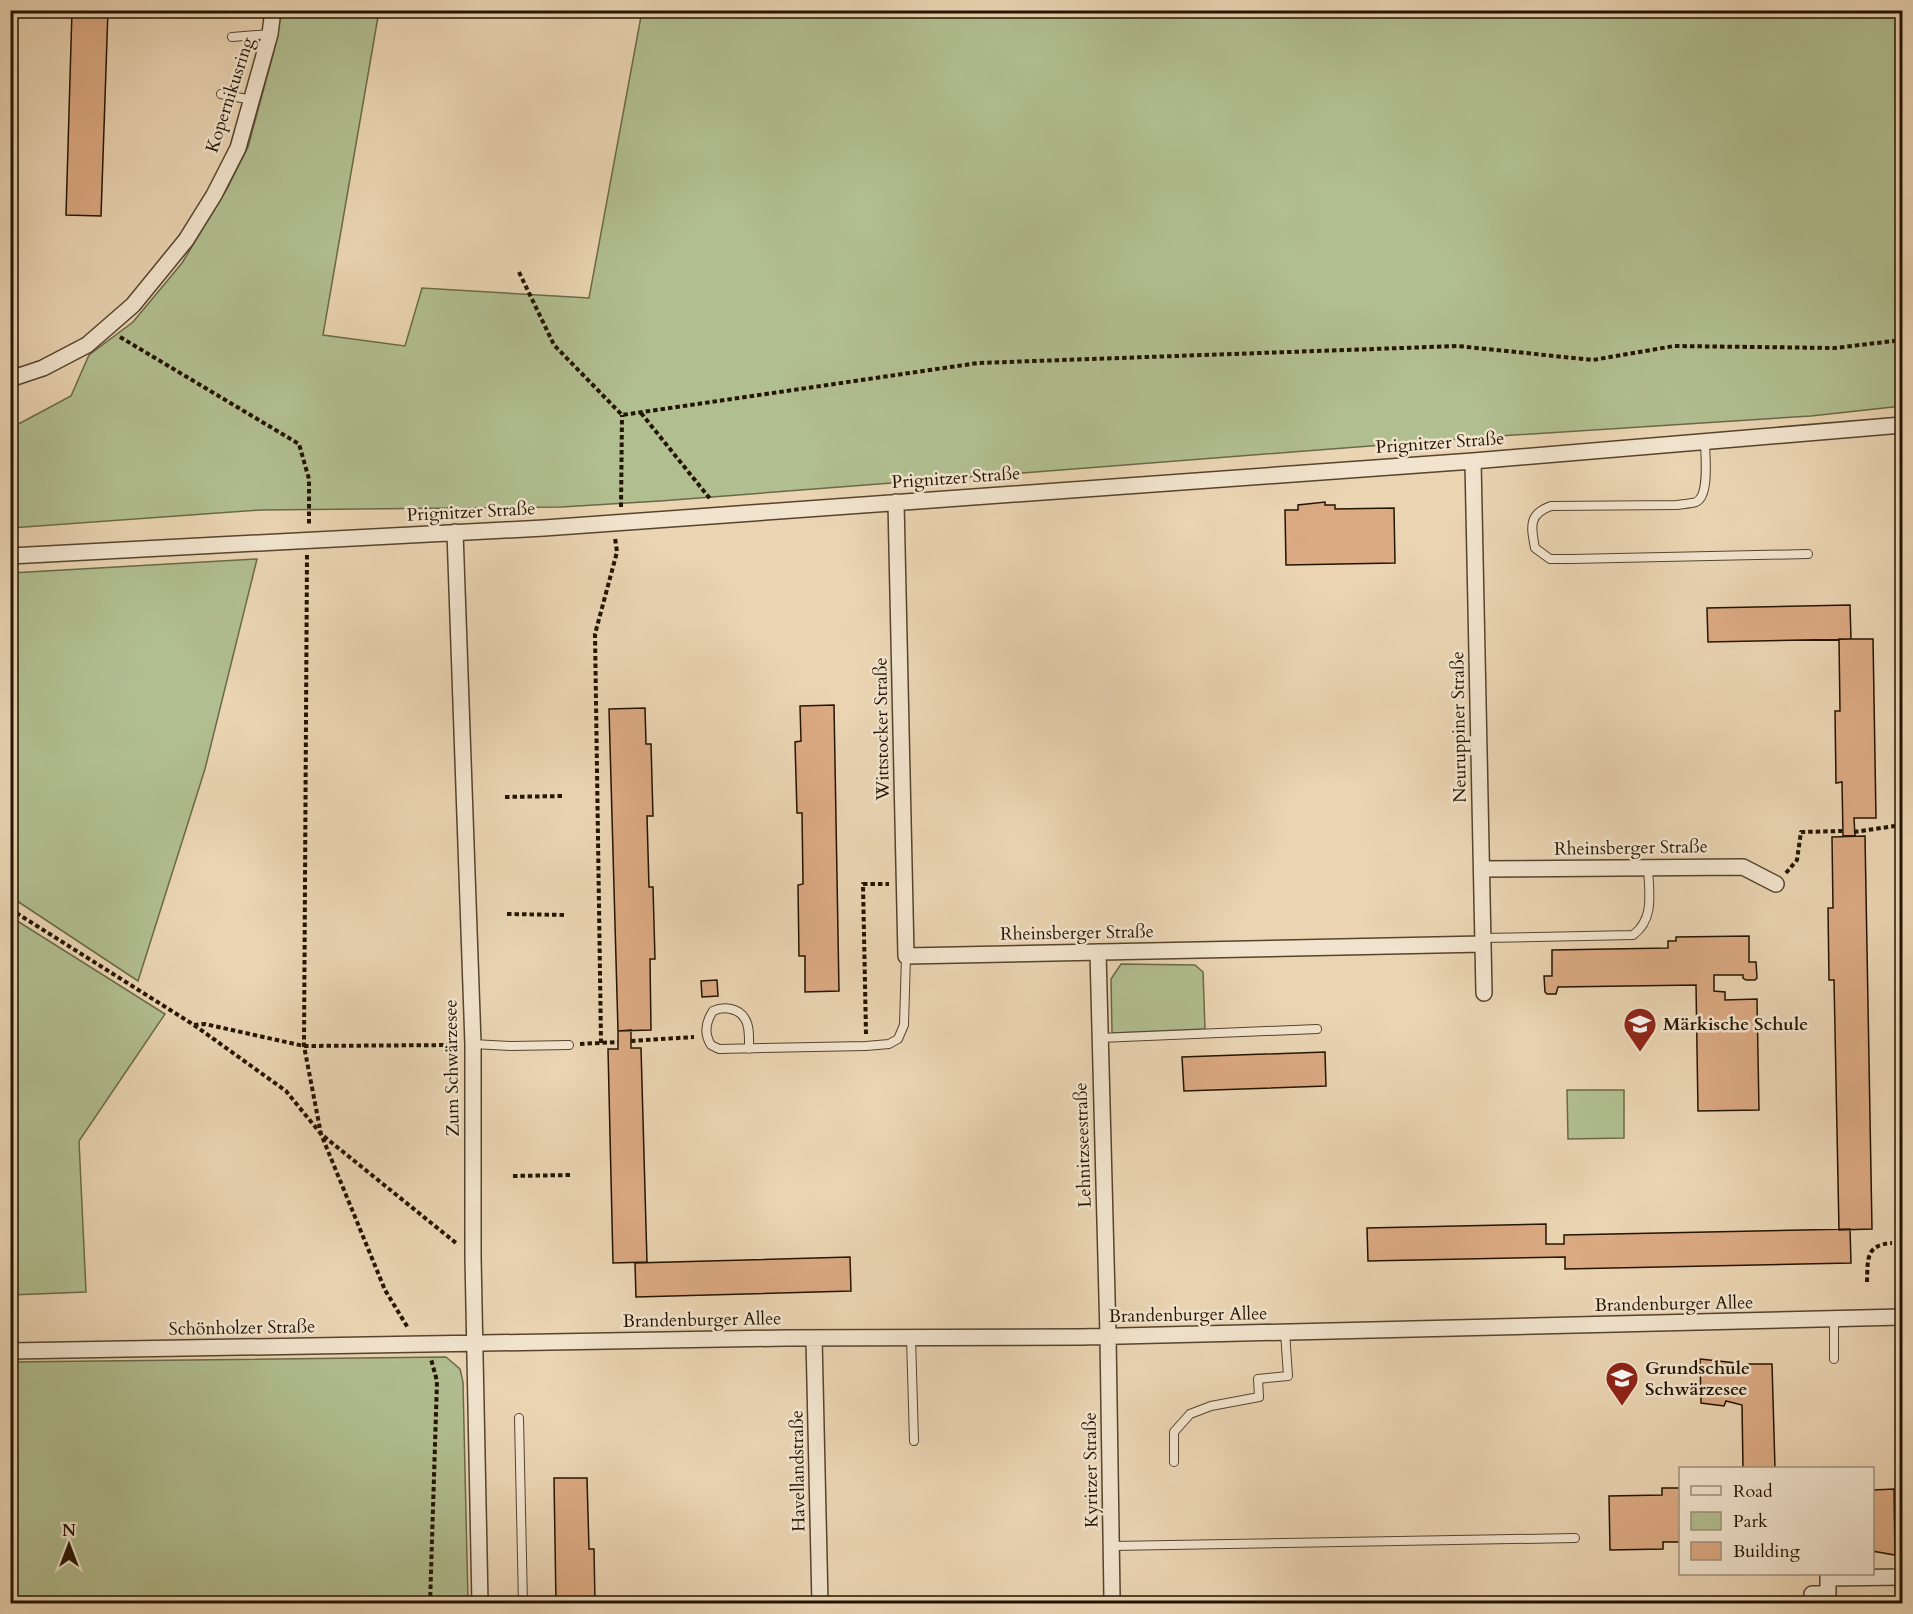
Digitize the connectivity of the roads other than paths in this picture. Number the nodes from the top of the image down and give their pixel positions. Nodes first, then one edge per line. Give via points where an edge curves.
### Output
1 (273, 10) edge
2 (270, 34) junction
3 (232, 37) dead end
4 (221, 94) dead end
5 (253, 100) junction
6 (10, 379) edge
7 (1902, 425) edge
8 (1705, 441) junction
9 (1473, 461) junction
10 (896, 502) junction
11 (455, 532) junction
12 (1808, 554) dead end
13 (10, 556) edge
14 (1648, 868) junction
15 (1482, 869) junction
16 (1776, 884) road end
17 (1483, 941) junction
18 (1098, 952) junction
19 (906, 956) junction
20 (1484, 993) dead end
21 (1317, 1029) dead end
22 (1100, 1038) junction
23 (473, 1044) junction
24 (569, 1045) road end
25 (749, 1049) junction
26 (1902, 1317) edge
27 (1834, 1320) junction
28 (1285, 1332) junction
29 (1108, 1336) junction
30 (911, 1337) junction
31 (814, 1338) junction
32 (474, 1344) junction
33 (10, 1351) edge
34 (1834, 1359) dead end
35 (519, 1418) dead end
36 (914, 1441) dead end
37 (1174, 1462) dead end
38 (1575, 1538) dead end
39 (1112, 1546) junction
40 (1902, 1577) edge
41 (480, 1604) edge
42 (523, 1604) edge
43 (820, 1604) edge
44 (1115, 1604) edge
45 (1812, 1604) edge

1 - 2 street, Kopernikusring
2 - 3 lane
2 - 5 street, Kopernikusring
4 - 5 lane
5 - 6 street, Kopernikusring via 238,148 214,195 186,240 133,305 87,345 52,364
7 - 8 street, Prignitzer Straße
8 - 9 street, Prignitzer Straße
8 - 12 lane via 1706,484 1697,502 1551,506 1539,510 1534,517 1535,548 1550,559
9 - 10 street, Prignitzer Straße
9 - 15 street, Neuruppiner Straße
10 - 11 street, Prignitzer Straße
10 - 19 street, Wittstocker Straße
11 - 13 street, Prignitzer Straße
11 - 23 street, Zum Schwärzesee
14 - 15 street, Rheinsberger Straße
14 - 16 street, Rheinsberger Straße via 1743,867
14 - 17 lane via 1649,906 1643,927 1633,934
15 - 17 street, Neuruppiner Straße
17 - 18 street, Rheinsberger Straße
17 - 20 street, Neuruppiner Straße
18 - 19 street, Rheinsberger Straße
18 - 22 street, Lehnitzseestraße
19 - 25 lane via 904,1025 898,1039 866,1046
21 - 22 lane
22 - 29 street, Lehnitzseestraße
23 - 24 lane
23 - 32 street, Zum Schwärzesee
25 - 25 lane via 711,1046 706,1026 713,1011 734,1010 744,1017
26 - 27 street, Brandenburger Allee
27 - 28 street, Brandenburger Allee
27 - 34 lane
28 - 29 street, Brandenburger Allee
28 - 37 lane via 1288,1376 1258,1379 1259,1397 1190,1414 1174,1432
29 - 30 street, Brandenburger Allee
29 - 39 street, Kyritzer Straße
30 - 31 street, Brandenburger Allee
30 - 36 lane
31 - 32 street, Brandenburger Allee
31 - 43 street, Havellandstraße
32 - 33 street, Schönholzer Straße
32 - 41 street, Zum Schwärzesee
35 - 42 lane
38 - 39 lane
39 - 44 street, Kyritzer Straße
40 - 45 street via 1828,1578 1828,1594 1812,1594

